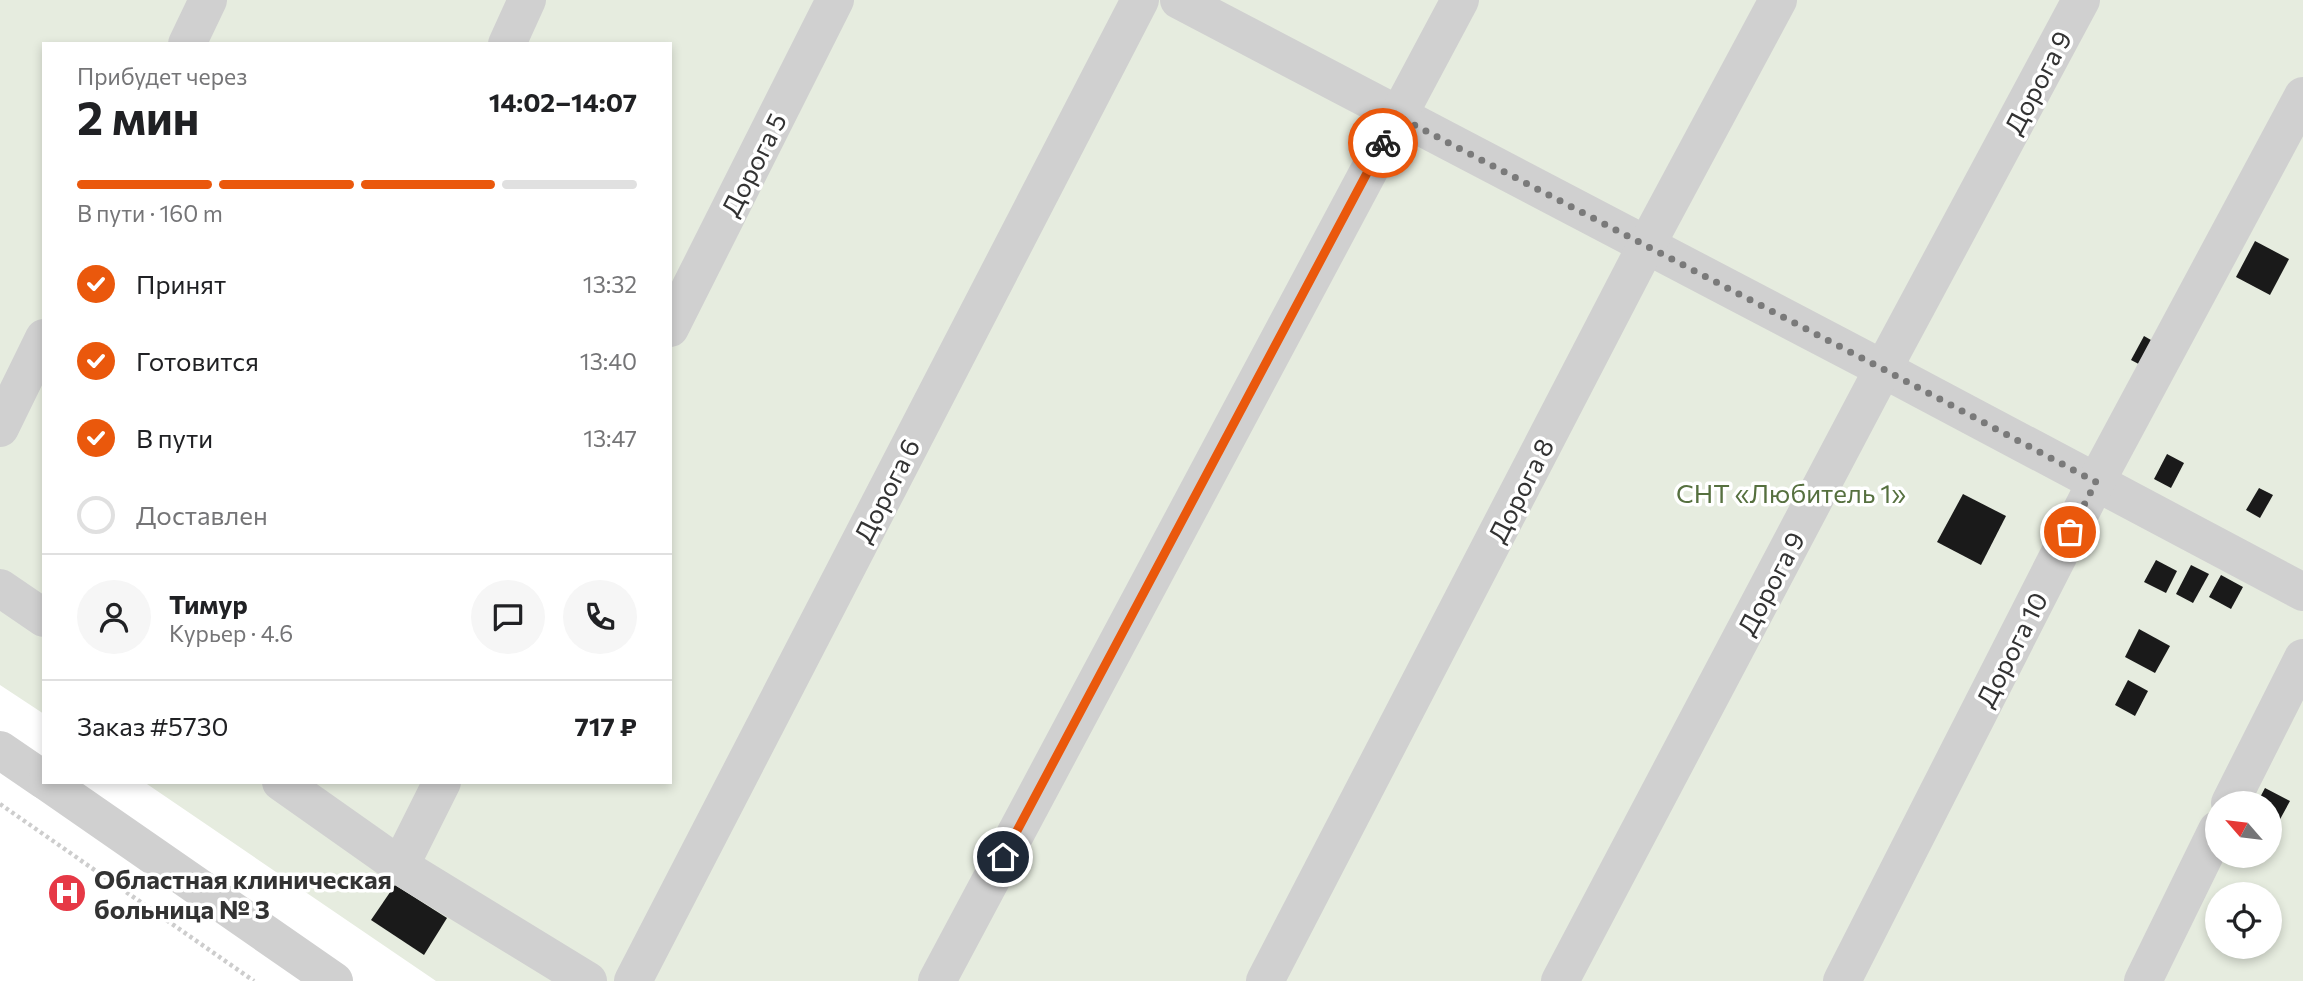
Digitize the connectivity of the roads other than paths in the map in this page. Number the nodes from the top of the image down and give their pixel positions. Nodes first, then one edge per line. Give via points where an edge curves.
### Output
1 (208, 0) edge
2 (527, 0) edge
3 (835, 0) edge
4 (1140, 0) edge
5 (1179, 0) edge
6 (1460, 0) edge
7 (1778, 0) edge
8 (2081, 0) edge
9 (188, 42) edge
10 (508, 42) edge
11 (2303, 96) edge
12 (1397, 116) junction
13 (1646, 246) junction
14 (672, 324) edge
15 (42, 342) edge
16 (1883, 369) junction
17 (0, 428) edge
18 (2096, 482) junction
19 (0, 588) edge
20 (2303, 592) edge
21 (42, 617) edge
22 (2303, 658) edge
23 (0, 750) edge
24 (42, 779) edge
25 (49, 784) edge
26 (284, 784) edge
27 (441, 784) edge
28 (2236, 791) edge
29 (2205, 854) edge
30 (400, 866) junction
31 (334, 981) edge
32 (588, 981) edge
33 (633, 981) edge
34 (937, 981) edge
35 (1265, 981) edge
36 (1560, 981) edge
37 (1842, 981) edge
38 (2143, 981) edge

1 - 9 street
2 - 10 street
3 - 14 street, Дорога 5
4 - 33 street, Дорога 6
5 - 12 street
6 - 12 street
7 - 13 street, Дорога 8
8 - 16 street, Дорога 9
11 - 18 street, Дорога 10
12 - 13 street
12 - 34 street
13 - 16 street
13 - 35 street, Дорога 8
15 - 17 street
16 - 18 street
16 - 36 street, Дорога 9
18 - 20 street
18 - 37 street, Дорога 10
19 - 21 street
22 - 28 street
23 - 24 street
25 - 31 street
26 - 30 street
27 - 30 street
29 - 38 street
30 - 32 street

